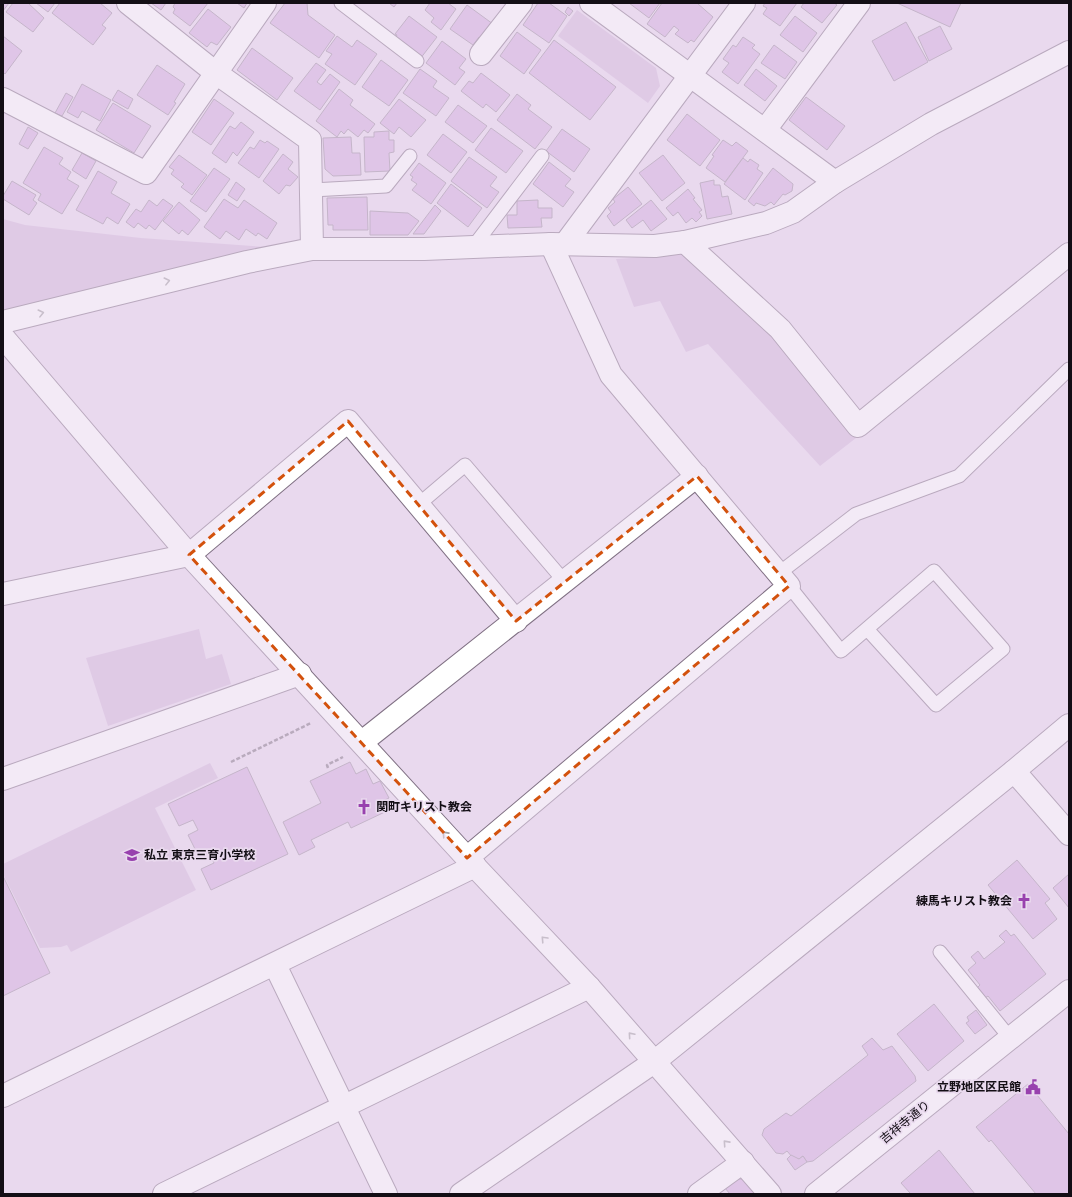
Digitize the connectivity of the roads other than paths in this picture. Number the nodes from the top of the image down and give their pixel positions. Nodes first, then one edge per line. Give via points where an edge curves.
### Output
1 (128, 3) edge
2 (265, 3) edge
3 (341, 3) edge
4 (521, 3) edge
5 (591, 3) edge
6 (744, 3) edge
7 (859, 3) edge
8 (1069, 52) edge
9 (481, 54) dead end
10 (417, 61) dead end
11 (216, 73) junction
12 (690, 75) junction
13 (3, 99) edge
14 (765, 130) junction
15 (410, 156) dead end
16 (542, 156) dead end
17 (835, 182) junction
18 (312, 190) junction
19 (685, 242) junction
20 (558, 244) junction
21 (473, 247) junction
22 (312, 249) junction
23 (1069, 254) edge
24 (3, 322) edge
25 (3, 337) edge
26 (1069, 369) edge
27 (697, 476) junction
28 (418, 505) junction
29 (189, 555) junction
30 (784, 580) junction
31 (564, 582) junction
32 (3, 594) edge
33 (516, 621) junction
34 (867, 629) junction
35 (300, 674) junction
36 (1069, 725) edge
37 (362, 742) junction
38 (1014, 771) junction
39 (3, 779) edge
40 (1069, 834) edge
41 (471, 862) junction
42 (940, 952) dead end
43 (275, 965) junction
44 (589, 987) junction
45 (1069, 991) edge
46 (1010, 1038) junction
47 (654, 1062) junction
48 (3, 1096) edge
49 (344, 1106) junction
50 (743, 1162) junction
51 (164, 1194) edge
52 (386, 1194) edge
53 (461, 1194) edge
54 (699, 1194) edge
55 (770, 1194) edge
56 (816, 1194) edge

1 - 11 street
2 - 11 street
3 - 10 lane
4 - 9 street
5 - 12 street
6 - 12 street
7 - 14 street
8 - 17 street via 931,124
11 - 13 street via 146,173
11 - 18 street via 310,140
12 - 14 street
12 - 20 street
14 - 17 street
15 - 18 lane via 386,186
16 - 21 lane
17 - 19 street via 792,212 766,223
18 - 22 street
19 - 20 street via 655,246
19 - 23 street via 780,329 858,426
20 - 21 street
20 - 27 street via 611,375
21 - 22 street
24 -> 22 street via 247,262
25 - 29 street
26 - 30 lane via 959,476 856,514
27 - 30 street
27 - 31 street
28 - 29 street via 348,421
28 - 31 lane via 465,465
28 - 33 street
29 - 32 street
29 - 35 street
30 - 34 lane via 841,651
30 - 41 street
31 - 33 street
33 - 37 street
34 - 34 lane via 934,571 1003,649 936,704
35 - 37 street
35 - 39 street
36 - 38 street
41 -> 37 street
38 - 40 street
38 - 47 street
41 - 43 street
44 -> 41 street
42 - 46 lane
43 - 48 street
43 - 49 street
47 -> 44 street
44 - 49 street
45 - 46 street, 吉祥寺通り
46 - 56 street, 吉祥寺通り
50 -> 47 street
47 - 53 street
49 - 51 street
49 - 52 street
50 - 54 street
50 - 55 street

